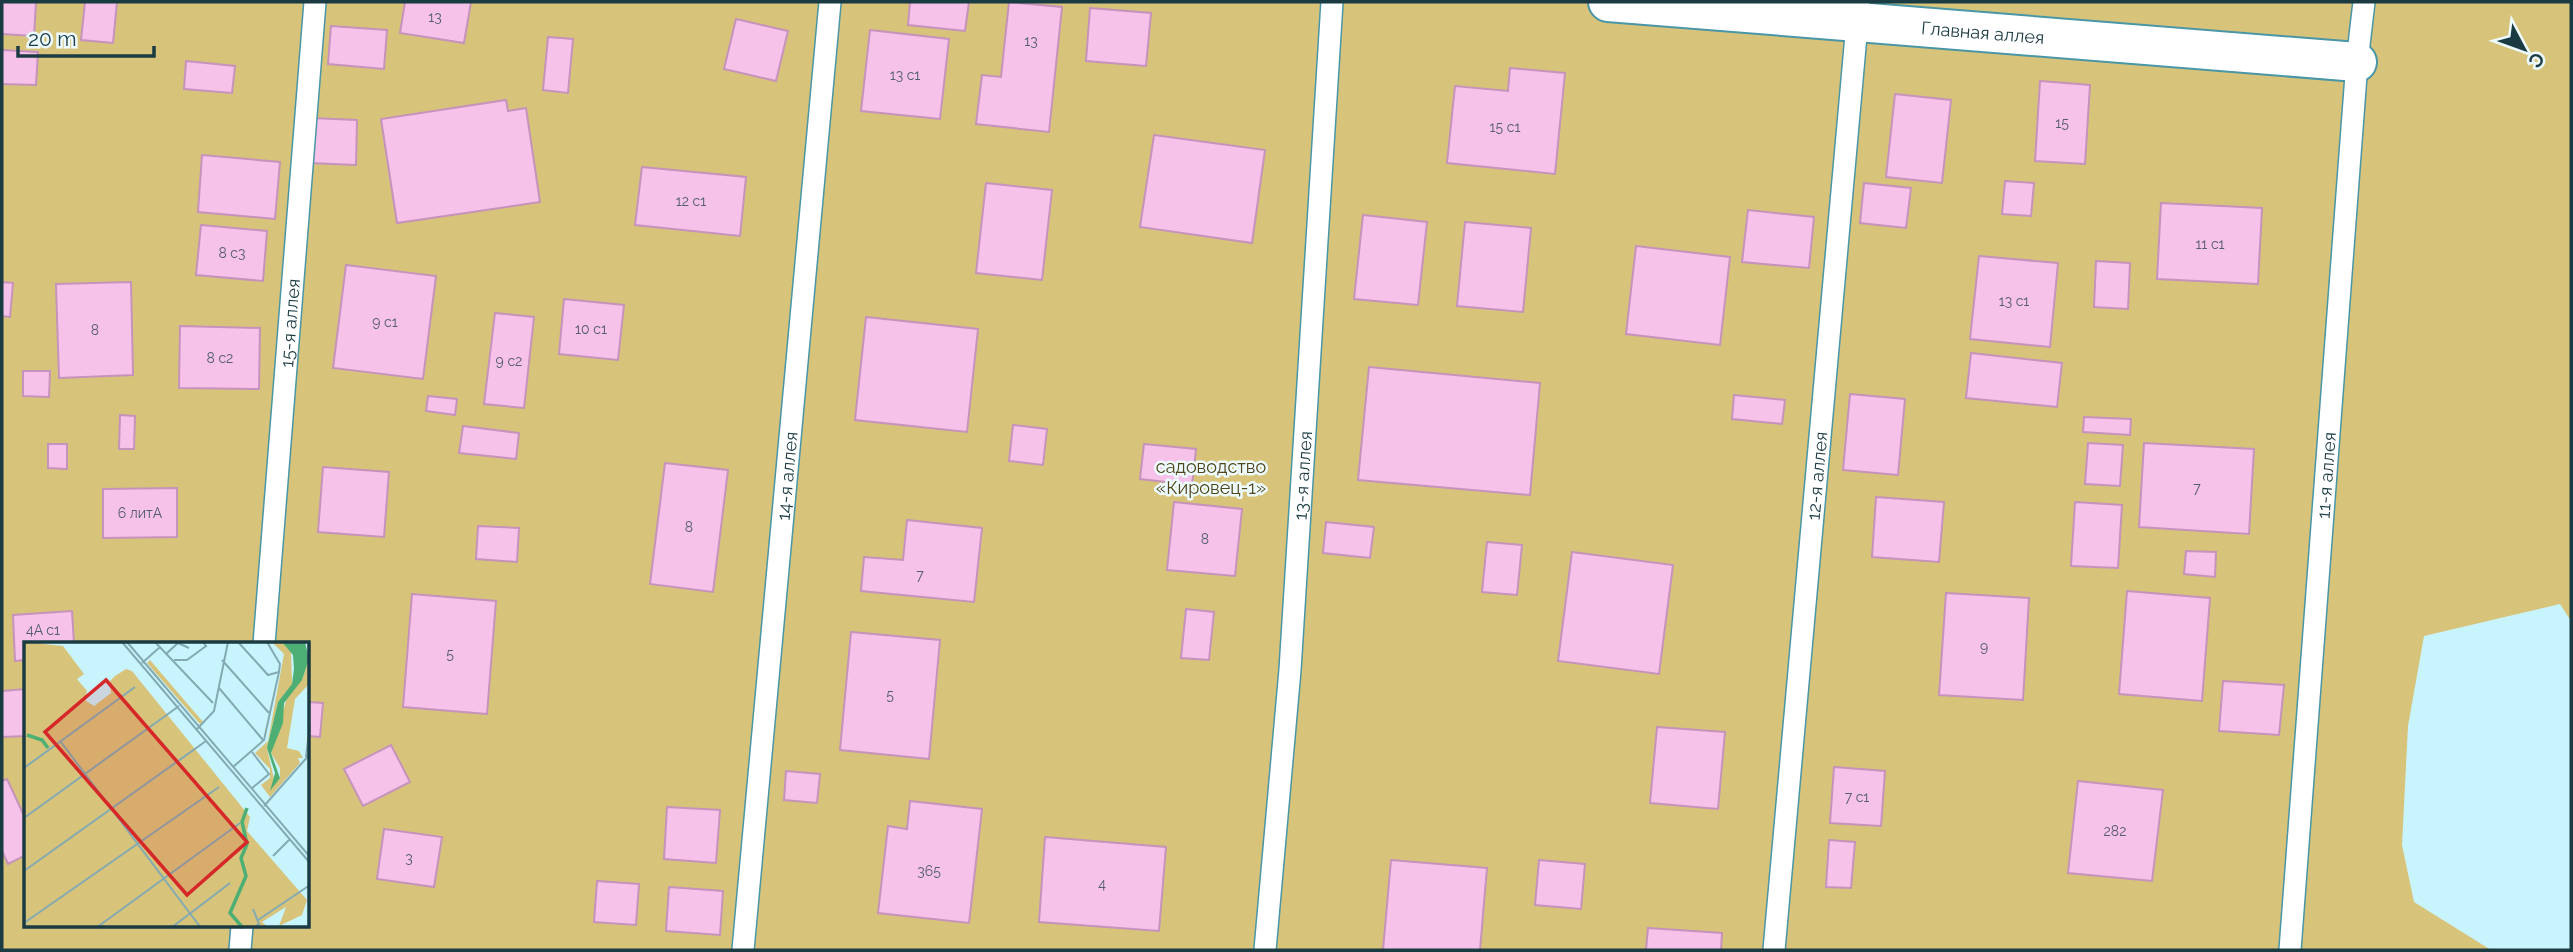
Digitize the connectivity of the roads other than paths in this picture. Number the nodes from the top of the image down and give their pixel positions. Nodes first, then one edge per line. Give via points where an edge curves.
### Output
1 (315, 2) edge
2 (830, 2) edge
3 (1332, 2) edge
4 (1608, 2) edge
5 (2364, 2) edge
6 (1857, 13) edge
7 (2357, 62) junction
8 (264, 642) edge
9 (242, 928) edge
10 (240, 950) edge
11 (743, 950) edge
12 (1265, 950) edge
13 (1774, 950) edge
14 (2290, 950) edge

1 - 8 lane, 15-я аллея
2 - 11 lane, 14-я аллея
3 - 12 lane, 13-я аллея via 1290,670
4 - 6 street, Главная аллея
5 - 7 lane, 11-я аллея
6 - 7 street, Главная аллея
6 - 13 lane, 12-я аллея
7 - 14 lane, 11-я аллея
9 - 10 lane

